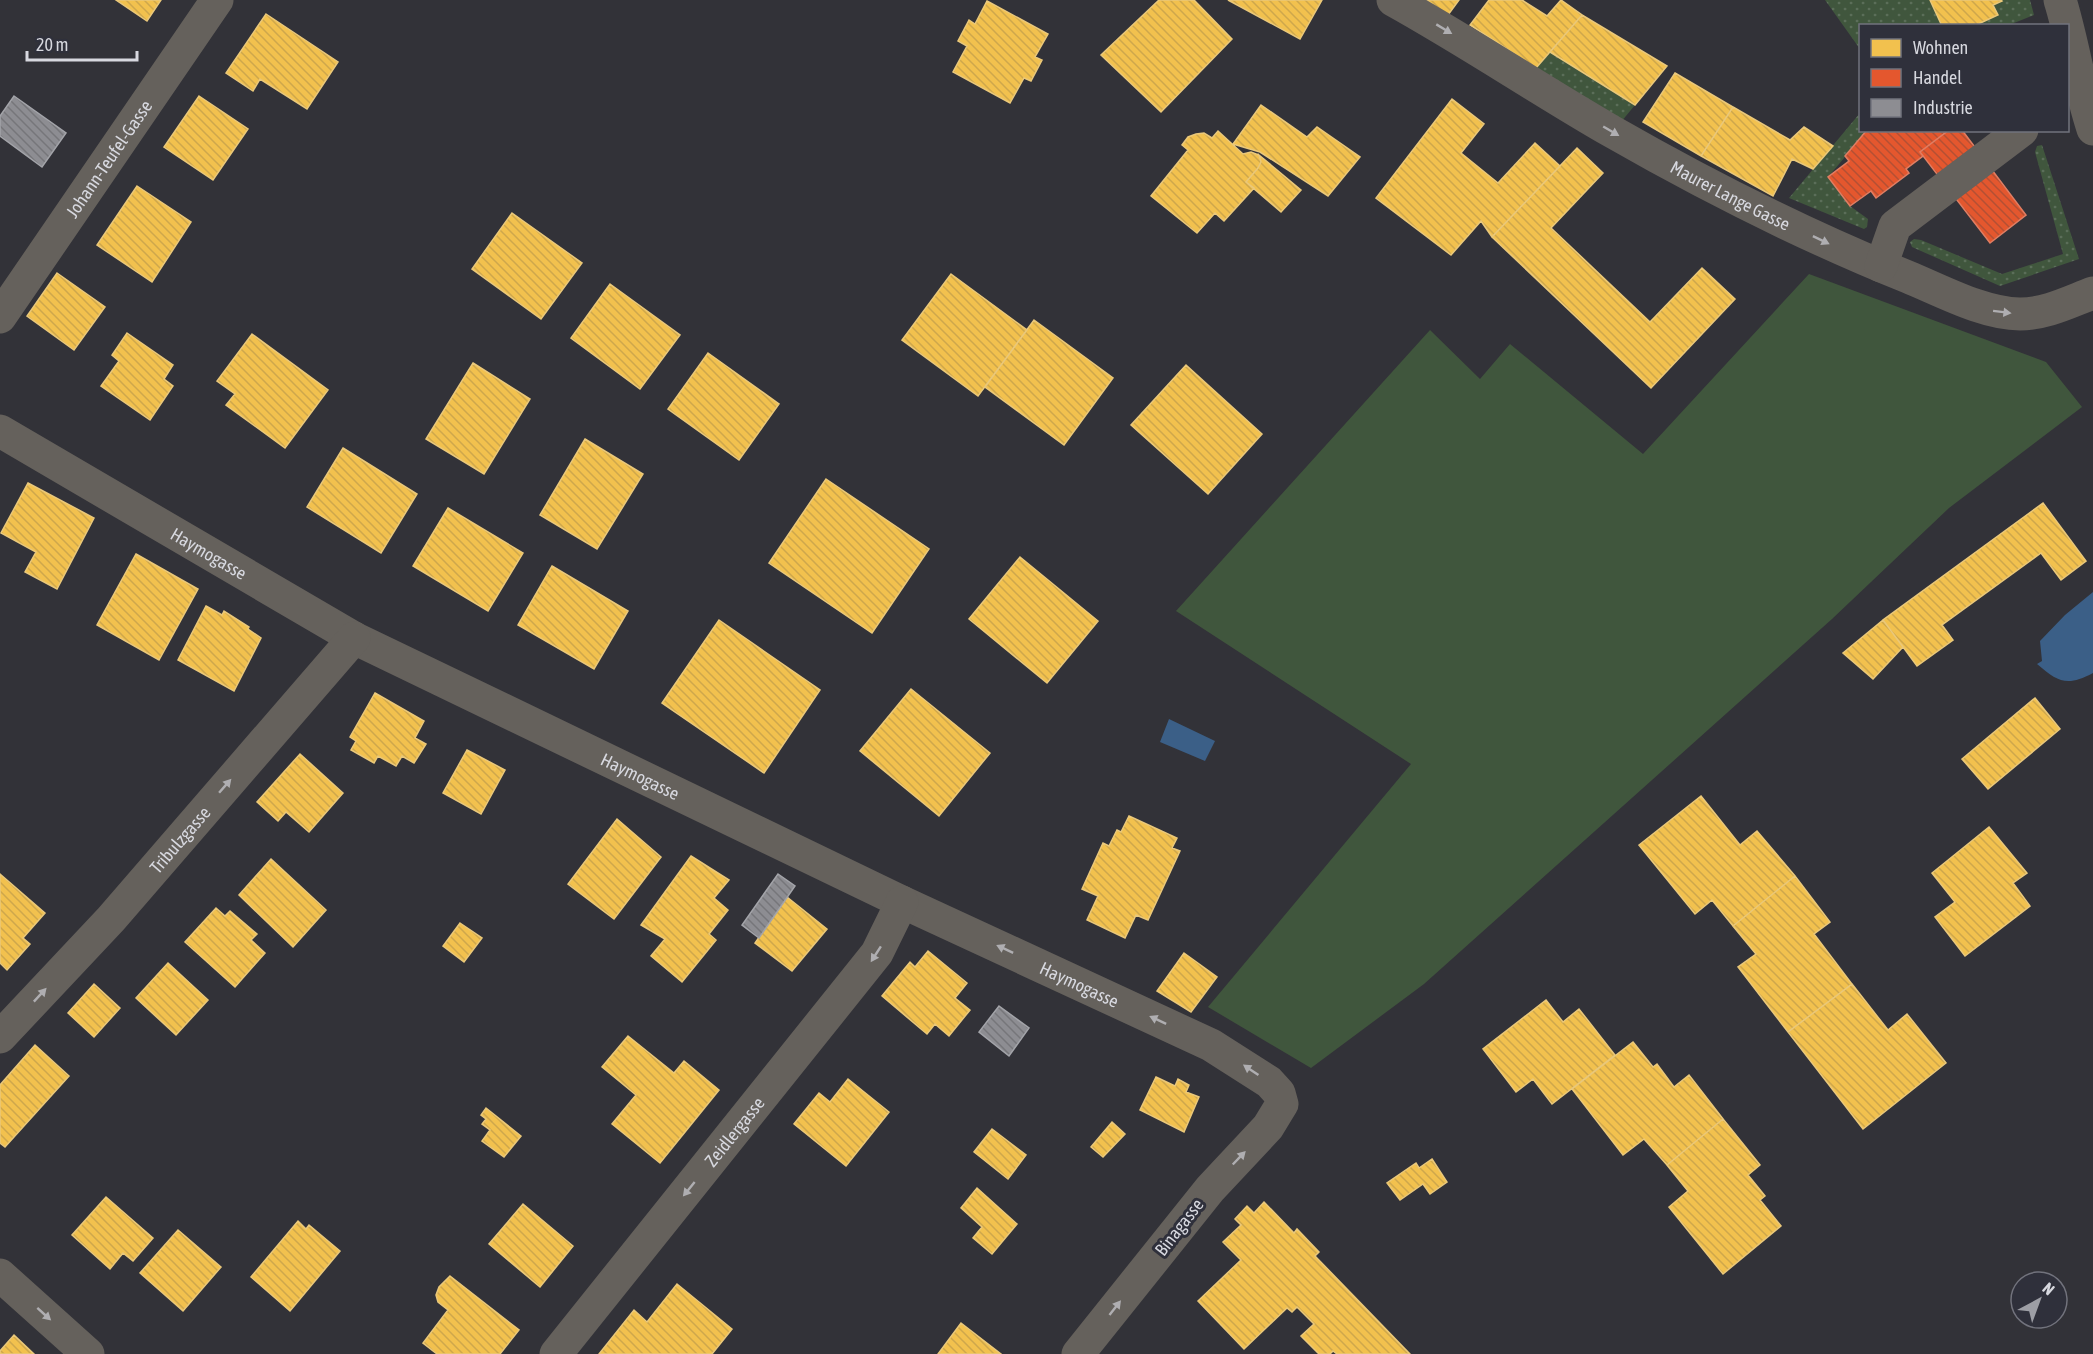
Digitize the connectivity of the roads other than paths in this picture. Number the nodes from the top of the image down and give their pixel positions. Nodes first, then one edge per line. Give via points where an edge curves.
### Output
1 (217, 0) edge
2 (1393, 0) edge
3 (2060, 0) edge
4 (2067, 24) edge
5 (2069, 30) edge
6 (2082, 116) edge
7 (2019, 132) edge
8 (1881, 266) junction
9 (2093, 293) edge
10 (0, 317) edge
11 (0, 431) edge
12 (354, 638) junction
13 (902, 902) junction
14 (0, 1038) edge
15 (1282, 1104) joint
16 (0, 1275) edge
17 (88, 1354) edge
18 (556, 1354) edge
19 (1078, 1354) edge

1 - 10 street, Johann-Teufel-Gasse
2 -> 8 street, Maurer Lange Gasse via 1611,131 1750,206
3 - 4 street
5 - 6 street
7 - 8 street via 1895,226
8 -> 9 street, Maurer Lange Gasse via 1991,311 2046,312
11 - 12 street, Haymogasse
12 - 13 street, Haymogasse
14 -> 12 street, Tribulzgasse via 111,919
15 -> 13 street, Haymogasse via 1279,1093 1269,1082 1211,1045
13 -> 18 street, Zeidlergasse via 877,954
19 -> 15 street, Binagasse via 1209,1189 1268,1127
16 -> 17 street

